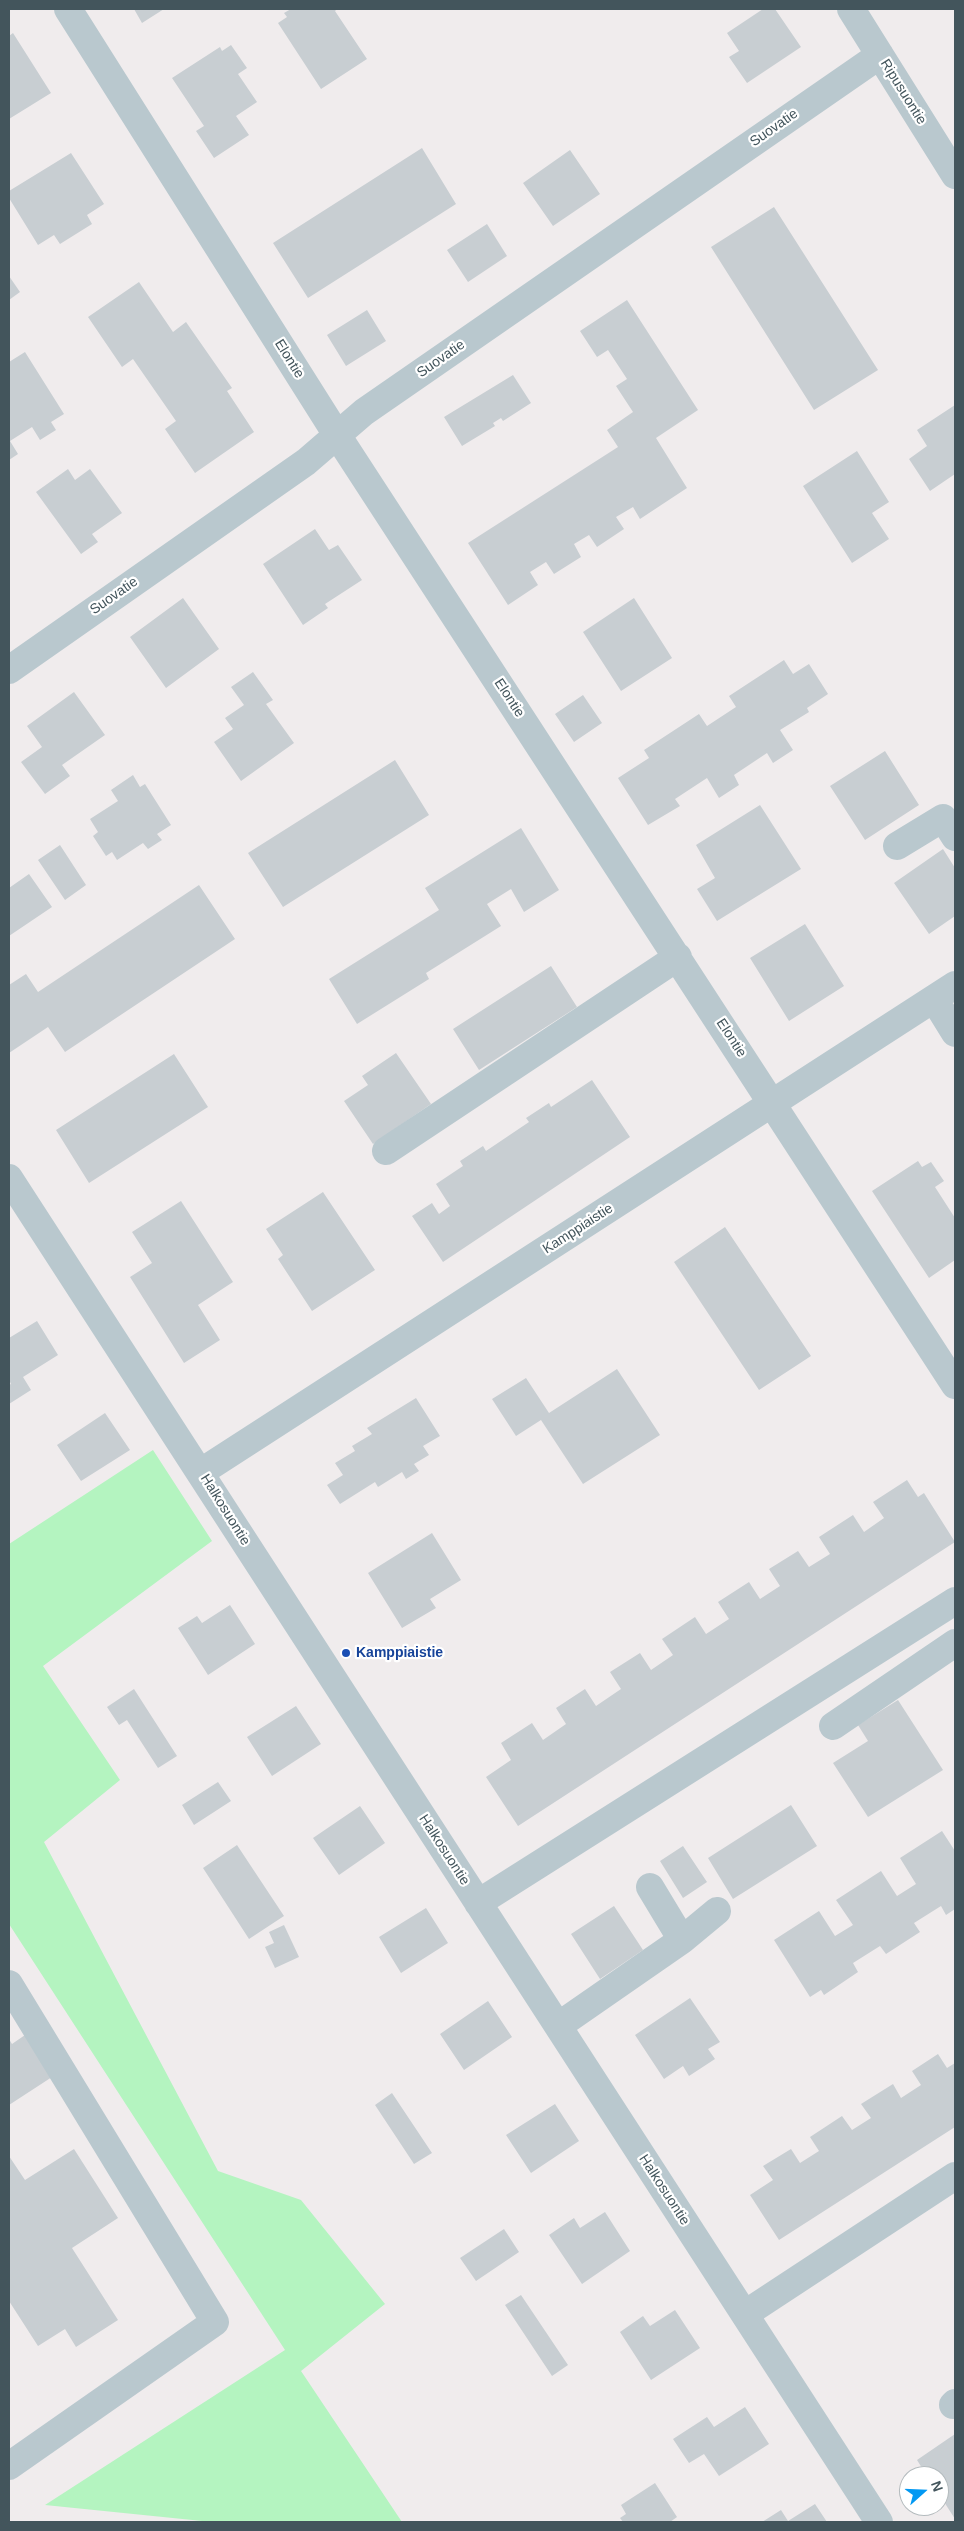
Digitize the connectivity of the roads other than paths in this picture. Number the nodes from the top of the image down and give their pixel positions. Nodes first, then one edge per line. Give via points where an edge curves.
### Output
1 (68, 9) edge
2 (851, 9) edge
3 (880, 55) junction
4 (955, 175) edge
5 (337, 435) junction
6 (9, 670) edge
7 (955, 837) edge
8 (897, 846) dead end
9 (678, 957) junction
10 (944, 992) edge
11 (955, 1033) edge
12 (774, 1103) junction
13 (386, 1151) dead end
14 (9, 1178) edge
15 (955, 1385) edge
16 (201, 1472) junction
17 (955, 1601) edge
18 (955, 1643) edge
19 (833, 1726) dead end
20 (650, 1887) dead end
21 (478, 1903) junction
22 (717, 1911) dead end
23 (682, 1940) junction
24 (9, 1984) edge
25 (558, 2026) junction
26 (955, 2176) edge
27 (745, 2314) junction
28 (9, 2466) edge
29 (879, 2522) edge

1 - 5 street, Elontie
2 - 3 street, Ripusuontie
3 - 4 street, Ripusuontie
3 - 5 street, Suovatie via 364,412
5 - 6 street, Suovatie via 306,462
5 - 9 street, Elontie
7 - 8 street via 943,818
9 - 12 street, Elontie
9 - 13 street
10 - 11 street
10 - 12 street, Kamppiaistie
12 - 15 street, Elontie
12 - 16 street, Kamppiaistie
14 - 16 street, Halkosuontie
16 - 21 street, Halkosuontie
17 - 21 street
18 - 19 street
20 - 23 street
21 - 25 street, Halkosuontie
22 - 23 street
23 - 25 street
24 - 28 street via 215,2322
25 - 27 street, Halkosuontie
26 - 27 street
27 - 29 street, Halkosuontie

